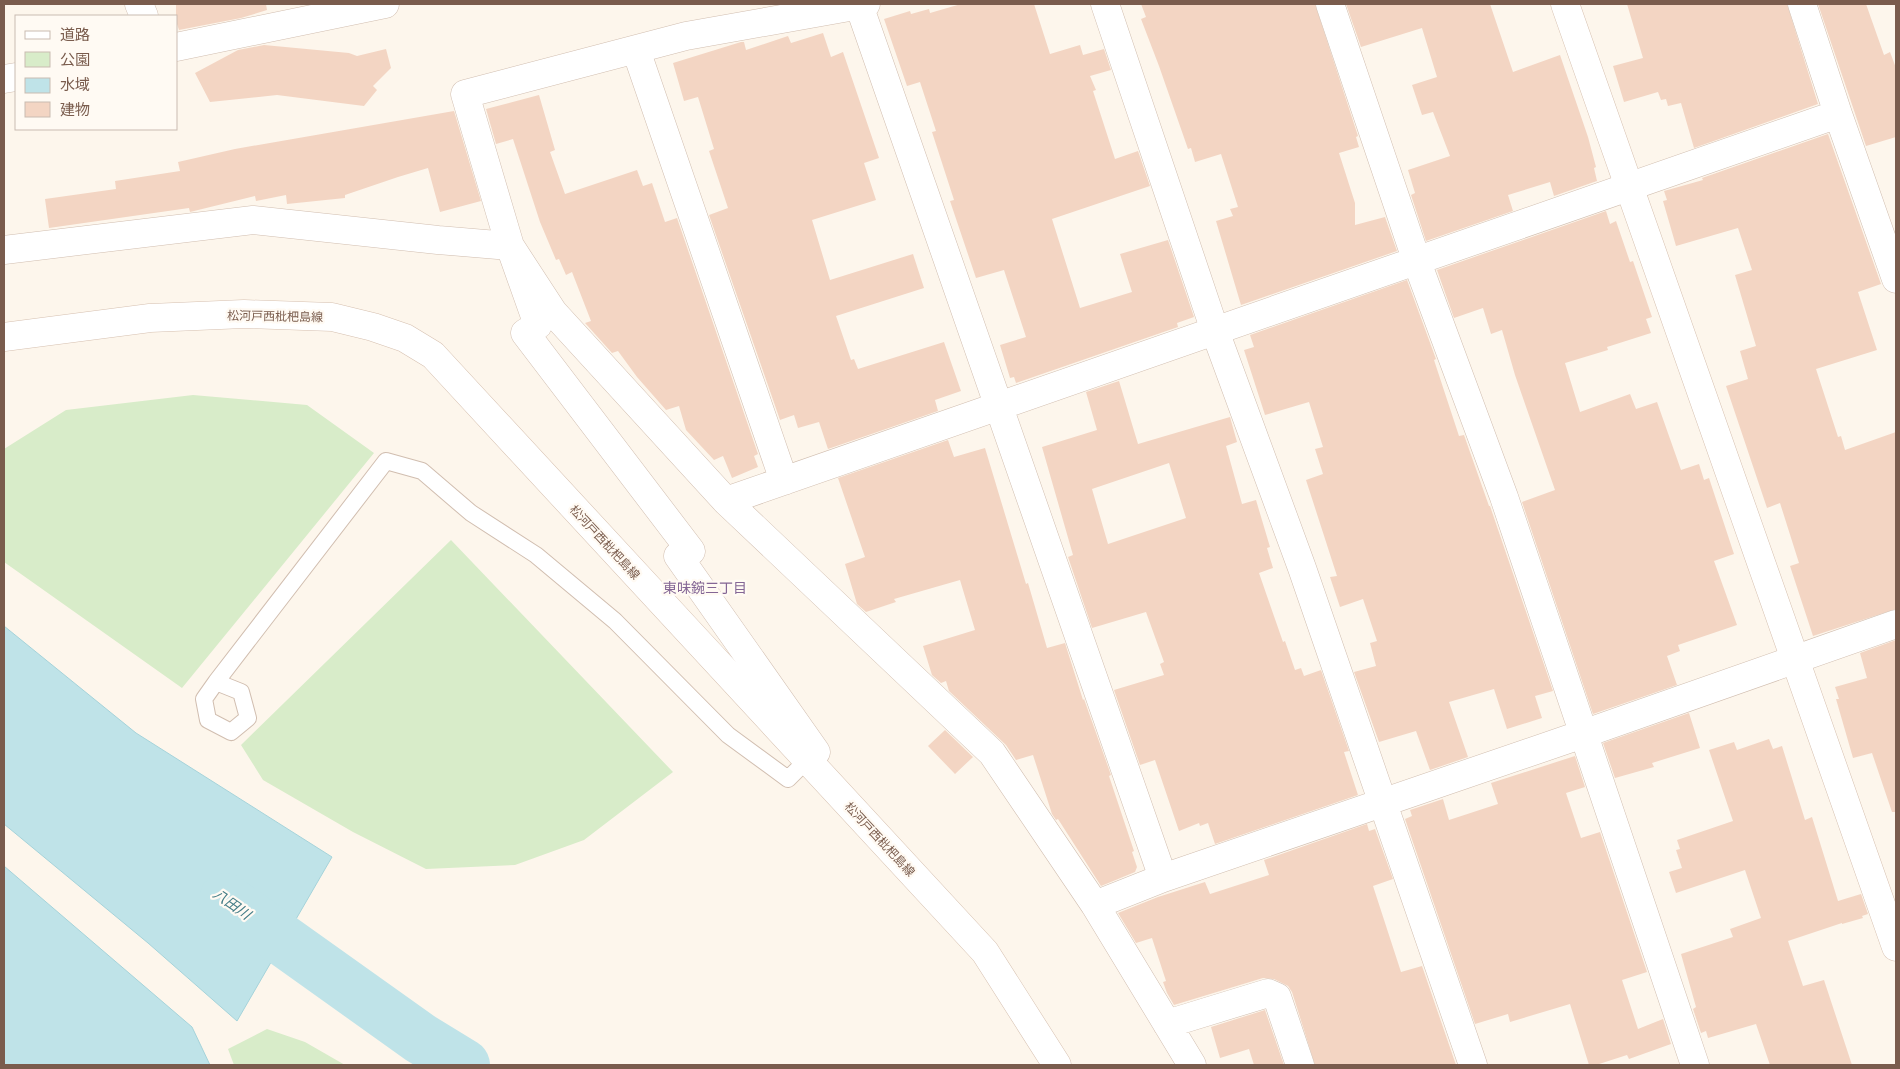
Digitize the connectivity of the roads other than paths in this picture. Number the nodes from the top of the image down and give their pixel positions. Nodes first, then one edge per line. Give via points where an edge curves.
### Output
1 (863, 4) edge
2 (1105, 4) edge
3 (1330, 4) edge
4 (1565, 4) edge
5 (1802, 4) edge
6 (375, 5) edge
7 (178, 48) edge
8 (636, 50) junction
9 (1838, 114) junction
10 (1628, 186) junction
11 (510, 246) junction
12 (4, 250) edge
13 (1417, 262) junction
14 (1896, 279) edge
15 (1216, 331) junction
16 (4, 337) edge
17 (998, 408) junction
18 (784, 481) junction
19 (726, 501) junction
20 (1896, 624) edge
21 (1797, 659) junction
22 (216, 682) dead end
23 (1583, 734) junction
24 (807, 760) junction
25 (1384, 802) junction
26 (1163, 878) junction
27 (1095, 905) junction
28 (1896, 947) edge
29 (1167, 1024) junction
30 (1057, 1065) edge
31 (1192, 1065) edge
32 (1300, 1065) edge
33 (1473, 1065) edge
34 (1695, 1065) edge

1 - 8 street via 686,36
1 - 17 street
2 - 15 street
3 - 13 street
4 - 10 street
5 - 9 street
6 - 7 street
8 - 11 street via 465,94
8 - 18 street
9 - 10 street
9 - 14 street
10 - 13 street
10 - 21 street
11 - 12 street via 253,220
11 - 19 street via 553,312
11 - 24 street via 538,325 525,333 691,551 678,556 816,752
13 - 15 street
13 - 23 street via 1504,497
15 - 17 street
15 - 25 street
16 - 24 street, 松河戸西枇杷島線 via 150,318 244,314 332,317 373,326 405,338 433,355
17 - 18 street
17 - 26 street
18 - 19 street
19 - 27 street via 992,753
20 - 21 street
21 - 23 street
21 - 28 street
22 - 24 lane via 386,461 422,471 471,513 536,555 615,621 728,735 788,779
23 - 25 street
23 - 34 street
24 - 30 street, 松河戸西枇杷島線 via 985,952
25 - 26 street
25 - 33 street
26 - 27 street
27 - 29 street
29 - 31 street
29 - 32 street via 1268,993 1277,997

